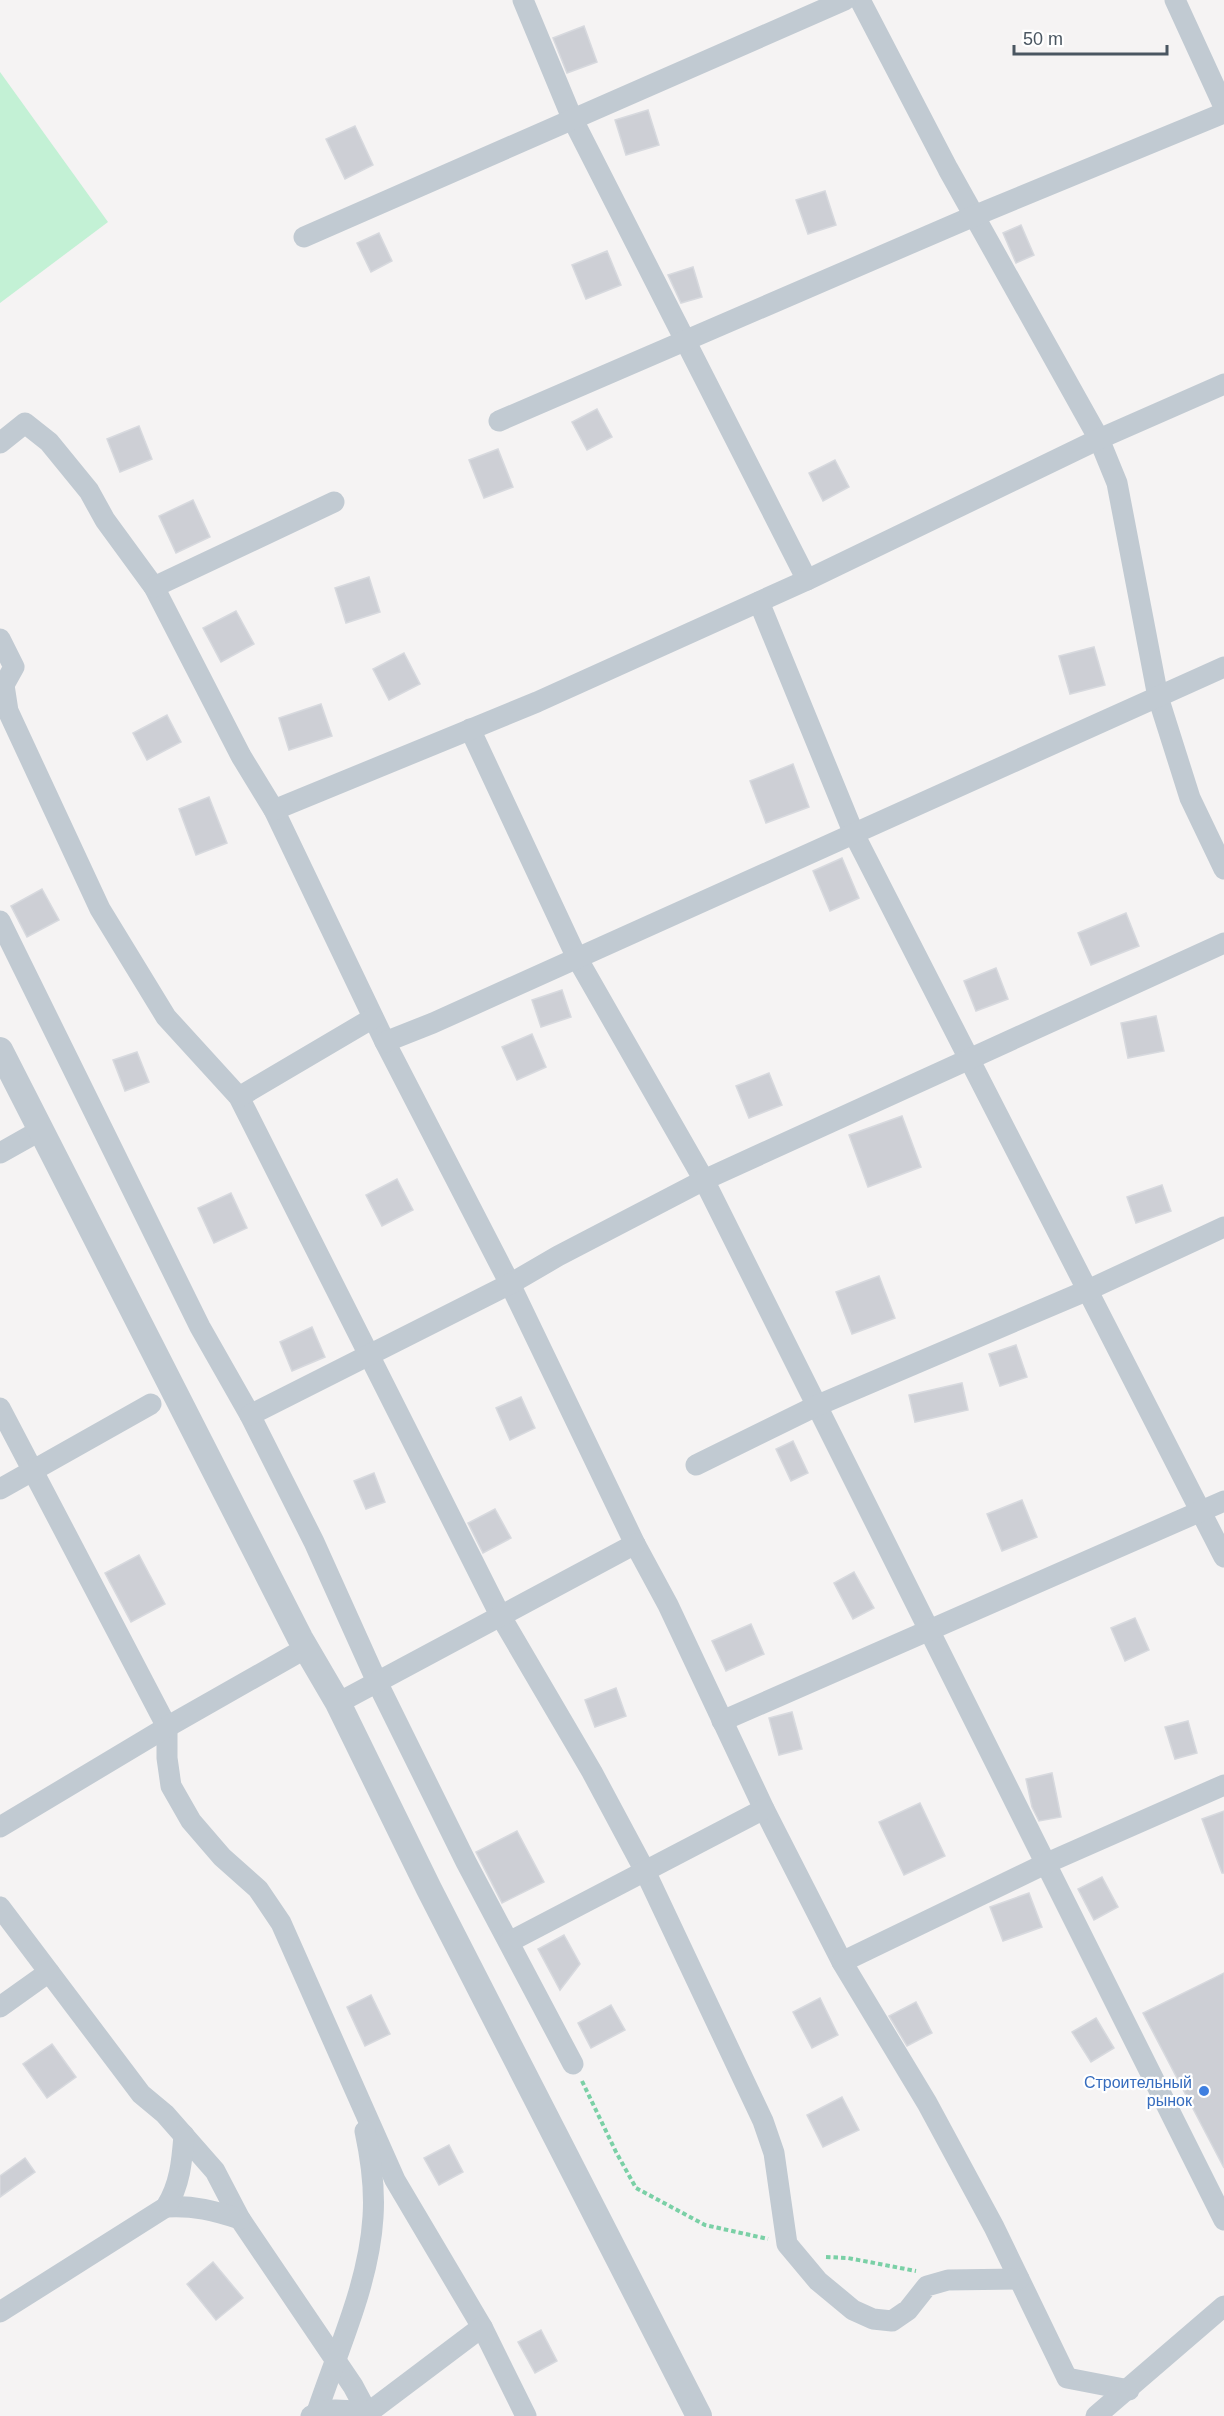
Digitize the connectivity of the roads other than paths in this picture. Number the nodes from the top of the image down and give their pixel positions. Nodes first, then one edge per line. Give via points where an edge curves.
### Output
1 (523, 0) edge
2 (845, 0) edge
3 (860, 0) edge
4 (1175, 0) edge
5 (1224, 107) edge
6 (1224, 112) edge
7 (572, 118) junction
8 (974, 216) junction
9 (304, 237) dead end
10 (685, 342) junction
11 (1224, 384) edge
12 (499, 421) dead end
13 (1099, 439) junction
14 (0, 443) edge
15 (334, 502) dead end
16 (807, 580) junction
17 (154, 587) junction
18 (759, 602) junction
19 (0, 639) edge
20 (1224, 667) edge
21 (2, 688) edge
22 (1158, 697) junction
23 (470, 729) junction
24 (274, 810) junction
25 (854, 834) junction
26 (1224, 869) edge
27 (0, 921) edge
28 (1224, 943) edge
29 (577, 958) junction
30 (373, 1018) junction
31 (384, 1042) junction
32 (0, 1050) edge
33 (970, 1058) junction
34 (239, 1097) junction
35 (41, 1130) junction
36 (0, 1153) edge
37 (704, 1180) junction
38 (1224, 1227) edge
39 (510, 1284) junction
40 (1088, 1290) junction
41 (368, 1354) junction
42 (151, 1404) dead end
43 (816, 1406) junction
44 (0, 1408) edge
45 (250, 1415) junction
46 (696, 1465) dead end
47 (32, 1472) junction
48 (0, 1489) edge
49 (1224, 1501) edge
50 (1202, 1511) junction
51 (635, 1544) junction
52 (1224, 1557) edge
53 (500, 1615) junction
54 (928, 1630) junction
55 (306, 1648) junction
56 (377, 1682) junction
57 (338, 1703) junction
58 (723, 1720) junction
59 (168, 1727) junction
60 (1224, 1785) edge
61 (764, 1809) junction
62 (0, 1827) edge
63 (1047, 1863) junction
64 (645, 1871) junction
65 (0, 1907) edge
66 (509, 1942) junction
67 (842, 1962) junction
68 (49, 1972) junction
69 (0, 2007) edge
70 (573, 2064) road end
71 (357, 2090) junction
72 (184, 2135) junction
73 (166, 2207) junction
74 (240, 2219) junction
75 (1224, 2220) edge
76 (1019, 2279) junction
77 (1224, 2306) edge
78 (0, 2312) edge
79 (482, 2327) junction
80 (336, 2360) junction
81 (1129, 2390) junction
82 (314, 2414) edge
83 (369, 2415) edge
84 (526, 2416) edge
85 (699, 2416) edge
86 (1096, 2416) edge

1 - 7 street
2 - 7 street
3 - 8 street
4 - 5 street
6 - 8 street
7 - 9 street
7 - 10 street
8 - 10 street
8 - 13 street
10 - 12 street
10 - 16 street
11 - 13 street
13 - 16 street
13 - 22 street via 1117,483
14 - 17 street via 25,423 49,442 89,491 105,520
15 - 17 street
16 - 18 street
17 - 24 street via 241,756
18 - 23 street
18 - 25 street
19 - 21 street via 14,667
20 - 22 street
21 - 34 street via 8,711 100,909 166,1017
22 - 25 street
22 - 26 street via 1190,798
23 - 24 street
23 - 29 street
24 - 30 street
25 - 29 street
25 - 33 street
27 - 45 street via 200,1327
28 - 33 street
29 - 31 street
29 - 37 street
30 - 31 street
30 - 34 street
31 - 39 street
32 - 35 street
33 - 37 street
33 - 40 street
34 - 41 street
35 - 36 street
35 - 55 street
37 - 39 street
37 - 43 street
38 - 40 street
39 - 41 street
39 - 51 street
40 - 43 street
40 - 50 street
41 - 45 street
41 - 53 street
42 - 47 street
43 - 46 street
43 - 54 street
44 - 47 street
45 - 56 street via 314,1542
47 - 48 street
47 - 59 street
49 - 50 street
50 - 52 street
50 - 54 street
51 - 53 street
51 - 58 street
53 - 56 street
53 - 64 street
54 - 58 street
54 - 63 street
55 - 57 street
55 - 59 street
56 - 57 street
56 - 66 street
57 - 85 street
58 - 61 street
59 - 62 street
59 - 71 street via 171,1786 192,1821 222,1857 258,1889 281,1923
60 - 63 street
61 - 64 street
61 - 67 street
63 - 67 street
63 - 75 street
64 - 66 street
64 - 76 street via 763,2121 774,2153 787,2244 818,2281 853,2310 873,2319 892,2321 908,2310 927,2286 948,2280
65 - 68 street
66 - 70 street
67 - 76 street via 927,2103
68 - 69 street
68 - 72 street via 141,2094
71 - 79 street via 395,2180
71 - 80 street via 372,2163 373,2218 365,2266
72 - 73 street via 182,2169
72 - 74 street via 215,2171
73 - 74 street via 193,2207
73 - 78 street
74 - 80 street
76 - 81 street via 1067,2378
77 - 81 street
79 - 83 street
79 - 84 street
80 - 82 street
80 - 83 street
81 - 86 street
82 - 83 street via 343,2411

